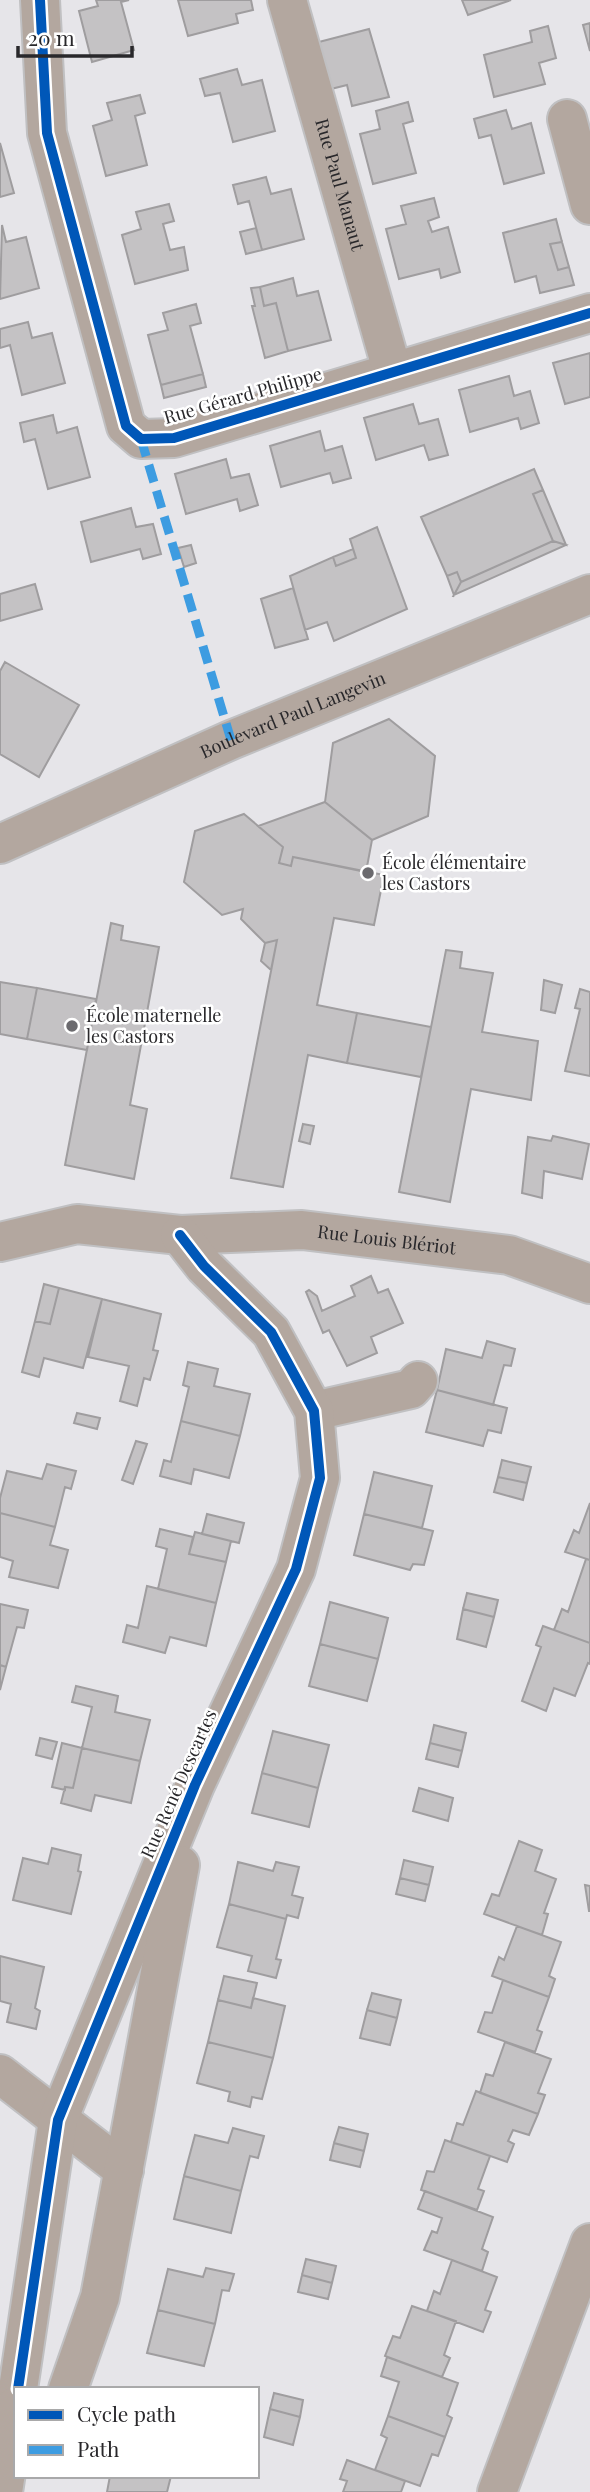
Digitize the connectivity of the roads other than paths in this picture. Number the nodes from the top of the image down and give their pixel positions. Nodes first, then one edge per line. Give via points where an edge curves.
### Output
1 (40, 0) edge
2 (287, 0) edge
3 (568, 119) dead end
4 (590, 205) edge
5 (590, 313) edge
6 (392, 370) junction
7 (590, 594) edge
8 (0, 844) edge
9 (180, 1234) junction
10 (2, 1238) edge
11 (590, 1284) edge
12 (418, 1381) dead end
13 (314, 1411) junction
14 (195, 1785) junction
15 (0, 2074) edge
16 (58, 2120) junction
17 (124, 2170) junction
18 (590, 2243) edge
19 (18, 2387) edge
20 (69, 2387) edge
21 (14, 2424) edge
22 (8, 2479) edge
23 (496, 2492) edge

1 - 6 street, Rue Gérard Philippe via 47,133 126,426 141,439 174,438
2 - 6 street, Rue Paul Manaut
3 - 4 street
5 - 6 street, Rue Gérard Philippe
7 - 8 street, Boulevard Paul Langevin via 231,740
9 - 10 street via 77,1224
9 - 11 street, Rue Louis Blériot via 316,1231 509,1255
9 - 13 street, Rue René Descartes via 204,1266 271,1332
12 - 13 street via 411,1389
13 - 14 street, Rue René Descartes via 320,1478 296,1569
14 - 16 street, Rue René Descartes
14 - 17 street, Rue René Descartes
15 - 16 street
16 - 17 street
16 - 19 street, Rue René Descartes
17 - 20 street, Rue René Descartes via 100,2297
18 - 23 street
21 - 22 street

